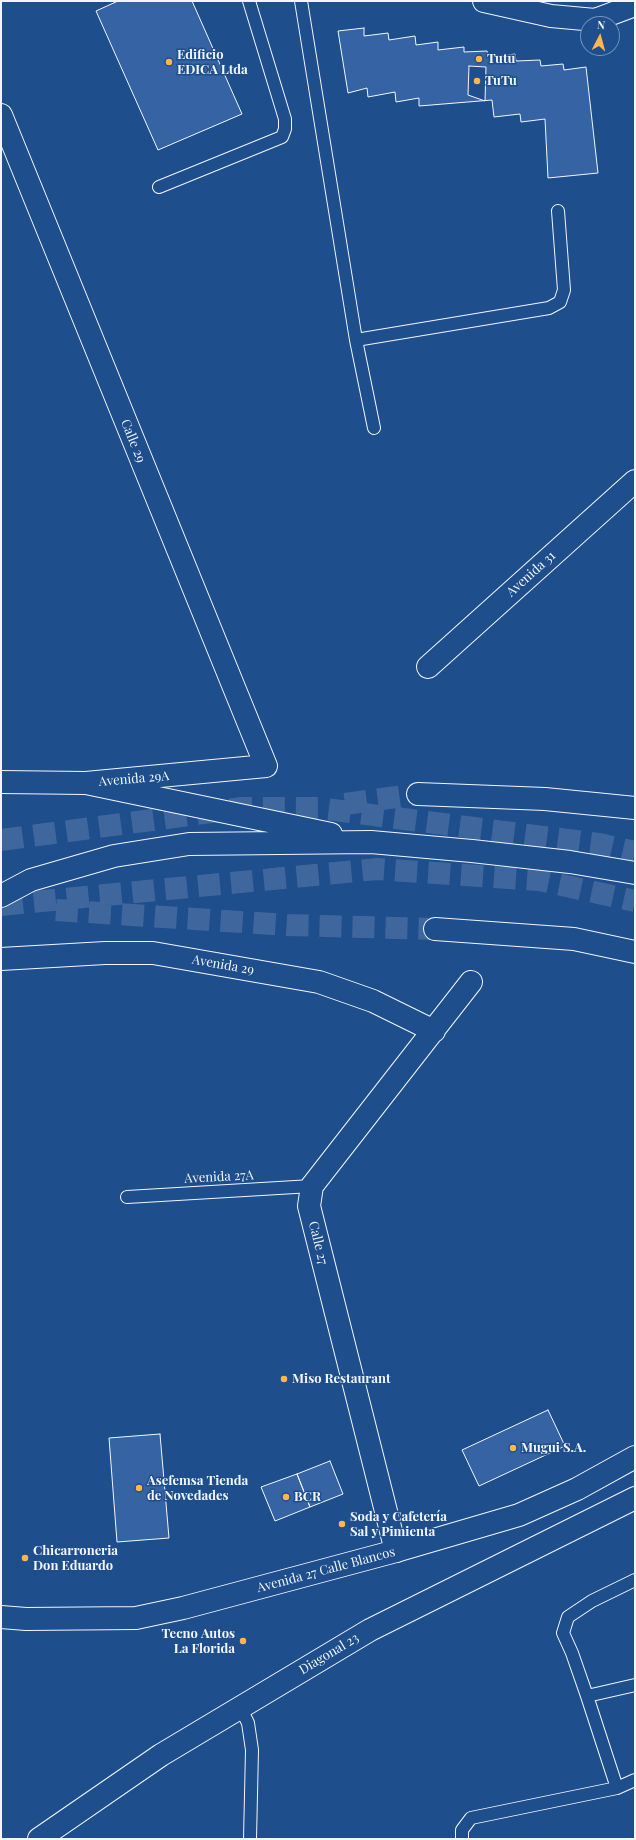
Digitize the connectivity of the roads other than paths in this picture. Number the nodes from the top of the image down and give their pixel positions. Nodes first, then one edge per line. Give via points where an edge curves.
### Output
1 (249, 1) edge
2 (301, 1) edge
3 (492, 2) edge
4 (635, 6) edge
5 (1, 115) edge
6 (159, 187) dead end
7 (558, 211) dead end
8 (356, 340) junction
9 (374, 428) dead end
10 (635, 481) edge
11 (428, 667) dead end
12 (266, 766) joint
13 (1, 782) edge
14 (86, 783) junction
15 (418, 794) tunnel mouth
16 (635, 808) edge
17 (371, 842) junction
18 (635, 873) edge
19 (1, 896) edge
20 (435, 929) tunnel mouth
21 (635, 952) edge
22 (1, 959) edge
23 (471, 982) dead end
24 (434, 1031) junction
25 (312, 1186) junction
26 (127, 1197) dead end
27 (635, 1458) edge
28 (635, 1498) edge
29 (396, 1551) junction
30 (635, 1580) edge
31 (1, 1617) edge
32 (635, 1685) edge
33 (587, 1696) junction
34 (240, 1706) junction
35 (635, 1780) edge
36 (617, 1788) junction
37 (39, 1839) edge
38 (250, 1839) edge
39 (462, 1839) edge

1 - 6 lane via 286,129 282,137
2 - 8 lane
3 - 4 main road via 551,16 595,20
5 - 12 main road, Calle 29
7 - 8 lane via 564,290 560,302 549,308
8 - 9 lane
10 - 11 main road, Avenida 31
12 - 14 main road, Avenida 29A
13 - 14 main road, Avenida 29A
14 - 17 main road
15 - 16 main road via 545,799
17 - 18 main road via 570,862
17 - 19 main road via 189,844 114,856 31,880
20 - 21 main road via 574,939
22 - 24 main road, Avenida 29 via 153,953 319,982 373,1001
23 - 24 main road, Calle 27
24 - 25 main road, Calle 27
25 - 26 lane, Avenida 27A
25 - 29 main road, Calle 27 via 308,1206
27 - 29 main road, Avenida 27 Calle Blancos via 577,1489 519,1515
28 - 34 main road, Diagonal 23 via 370,1630
29 - 31 main road, Avenida 27 Calle Blancos via 183,1608 136,1618
30 - 33 lane via 592,1601 568,1617 563,1633
32 - 33 lane
33 - 36 lane
34 - 37 main road, Diagonal 23 via 161,1755
34 - 38 lane via 248,1723 252,1750
35 - 36 lane
36 - 39 lane via 471,1818 462,1830

